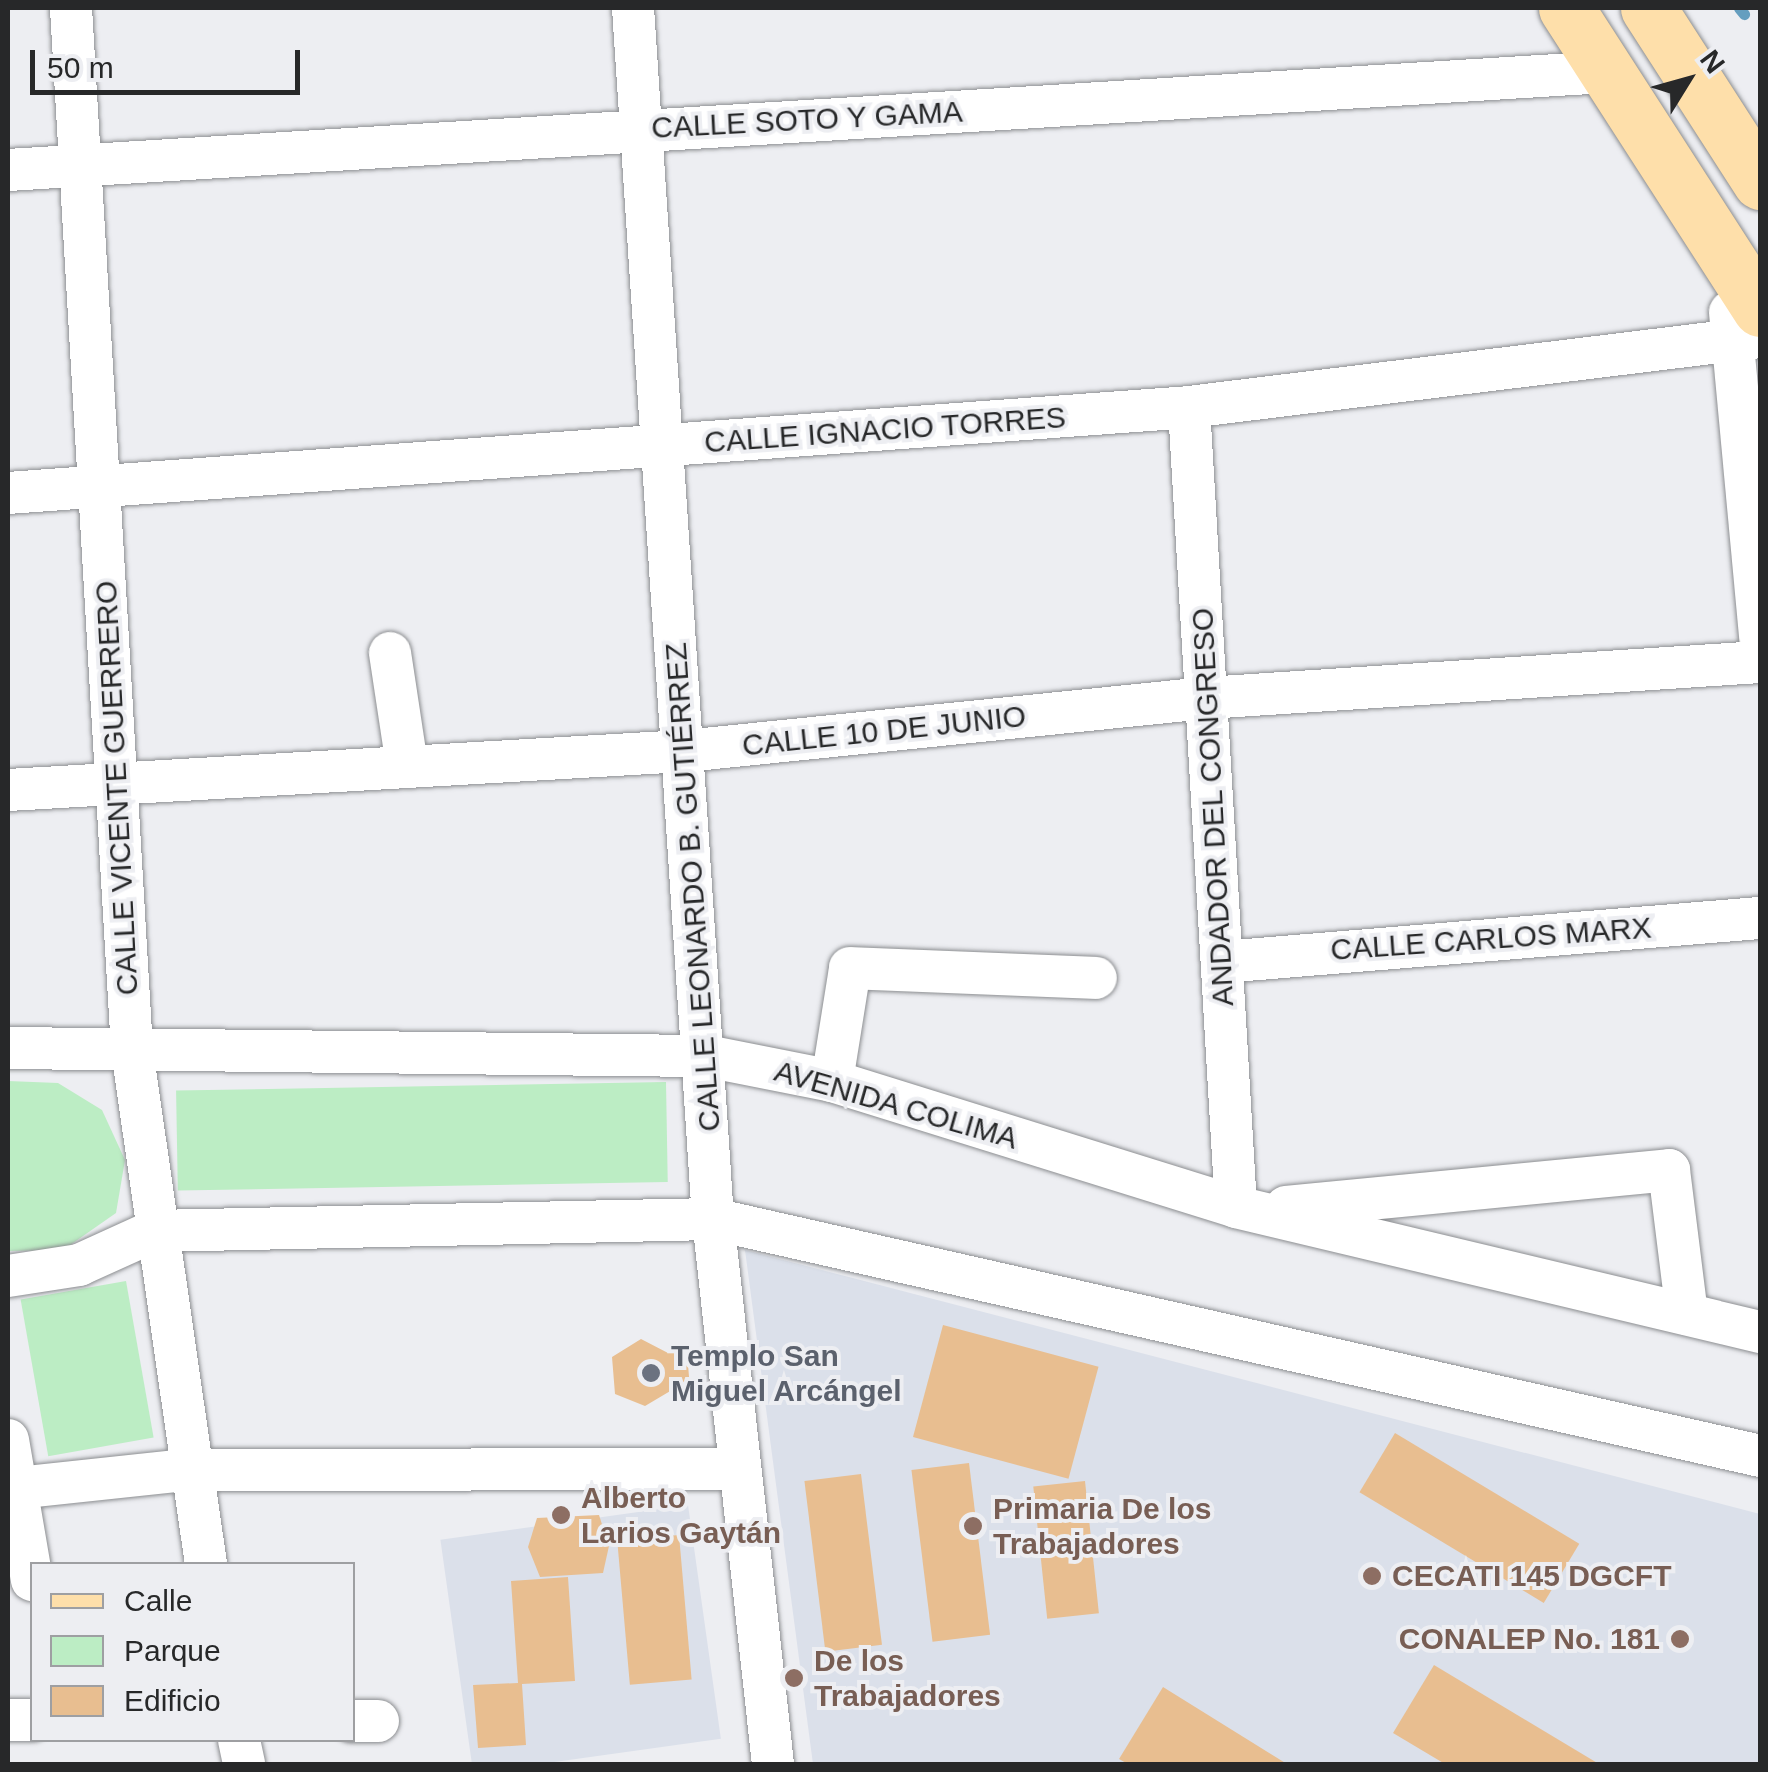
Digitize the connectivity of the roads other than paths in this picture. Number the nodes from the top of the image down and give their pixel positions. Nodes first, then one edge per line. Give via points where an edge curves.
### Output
1 (72, 8) edge
2 (633, 8) edge
3 (1566, 8) edge
4 (1648, 8) edge
5 (1606, 72) junction
6 (642, 130) junction
7 (79, 164) junction
8 (8, 170) edge
9 (1760, 182) edge
10 (1750, 328) edge
11 (1188, 407) junction
12 (663, 446) junction
13 (102, 486) junction
14 (8, 493) edge
15 (1760, 637) edge
16 (390, 653) dead end
17 (1760, 662) edge
18 (1206, 698) junction
19 (686, 751) junction
20 (407, 766) junction
21 (113, 782) junction
22 (8, 790) edge
23 (1760, 918) edge
24 (1222, 962) junction
25 (1096, 978) dead end
26 (8, 1048) edge
27 (132, 1050) junction
28 (706, 1056) junction
29 (832, 1081) junction
30 (1244, 1209) junction
31 (713, 1219) junction
32 (154, 1231) junction
33 (8, 1276) edge
34 (1687, 1314) junction
35 (1760, 1332) edge
36 (8, 1440) edge
37 (1760, 1456) edge
38 (187, 1470) junction
39 (739, 1470) junction
40 (12, 1488) edge
41 (206, 1562) edge
42 (30, 1571) edge
43 (773, 1764) edge

1 - 7 street, CALLE VICENTE GUERRERO
2 - 6 street, CALLE LEONARDO B. GUTIÉRREZ
3 - 5 main road
4 - 9 main road
5 - 6 street, CALLE SOTO Y GAMA
5 - 10 main road via 1730,261
6 - 7 street, CALLE SOTO Y GAMA
6 - 12 street, CALLE LEONARDO B. GUTIÉRREZ
7 - 8 street, CALLE SOTO Y GAMA
7 - 13 street, CALLE VICENTE GUERRERO
10 - 11 street, CALLE IGNACIO TORRES
10 - 15 street
11 - 12 street, CALLE IGNACIO TORRES
11 - 18 street, ANDADOR DEL CONGRESO
12 - 13 street, CALLE IGNACIO TORRES
12 - 19 street, CALLE LEONARDO B. GUTIÉRREZ
13 - 14 street, CALLE IGNACIO TORRES
13 - 21 street, CALLE VICENTE GUERRERO
16 - 20 street
17 - 18 street, CALLE 10 DE JUNIO
18 - 19 street, CALLE 10 DE JUNIO
18 - 24 street, ANDADOR DEL CONGRESO
19 - 20 street, CALLE 10 DE JUNIO
19 - 28 street, CALLE LEONARDO B. GUTIÉRREZ
20 - 21 street, CALLE 10 DE JUNIO
21 - 22 street, CALLE 10 DE JUNIO
21 - 27 street, CALLE VICENTE GUERRERO
23 - 24 street, CALLE CARLOS MARX
24 - 30 street, ANDADOR DEL CONGRESO
25 - 29 street via 850,968
26 - 27 street, AVENIDA COLIMA
27 - 28 street, AVENIDA COLIMA
27 - 32 street, CALLE VICENTE GUERRERO
28 - 29 street, AVENIDA COLIMA
28 - 31 street, CALLE LEONARDO B. GUTIÉRREZ
29 - 30 street, AVENIDA COLIMA
30 - 34 street, AVENIDA COLIMA
30 - 34 street via 1668,1170
31 - 32 street
31 - 37 street
31 - 39 street, CALLE LEONARDO B. GUTIÉRREZ
32 - 33 street via 79,1264
32 - 38 street, CALLE VICENTE GUERRERO
34 - 35 street, AVENIDA COLIMA
36 - 40 street
38 - 39 street
38 - 40 street
38 - 41 street, CALLE VICENTE GUERRERO
39 - 43 street, CALLE LEONARDO B. GUTIÉRREZ
40 - 42 street

